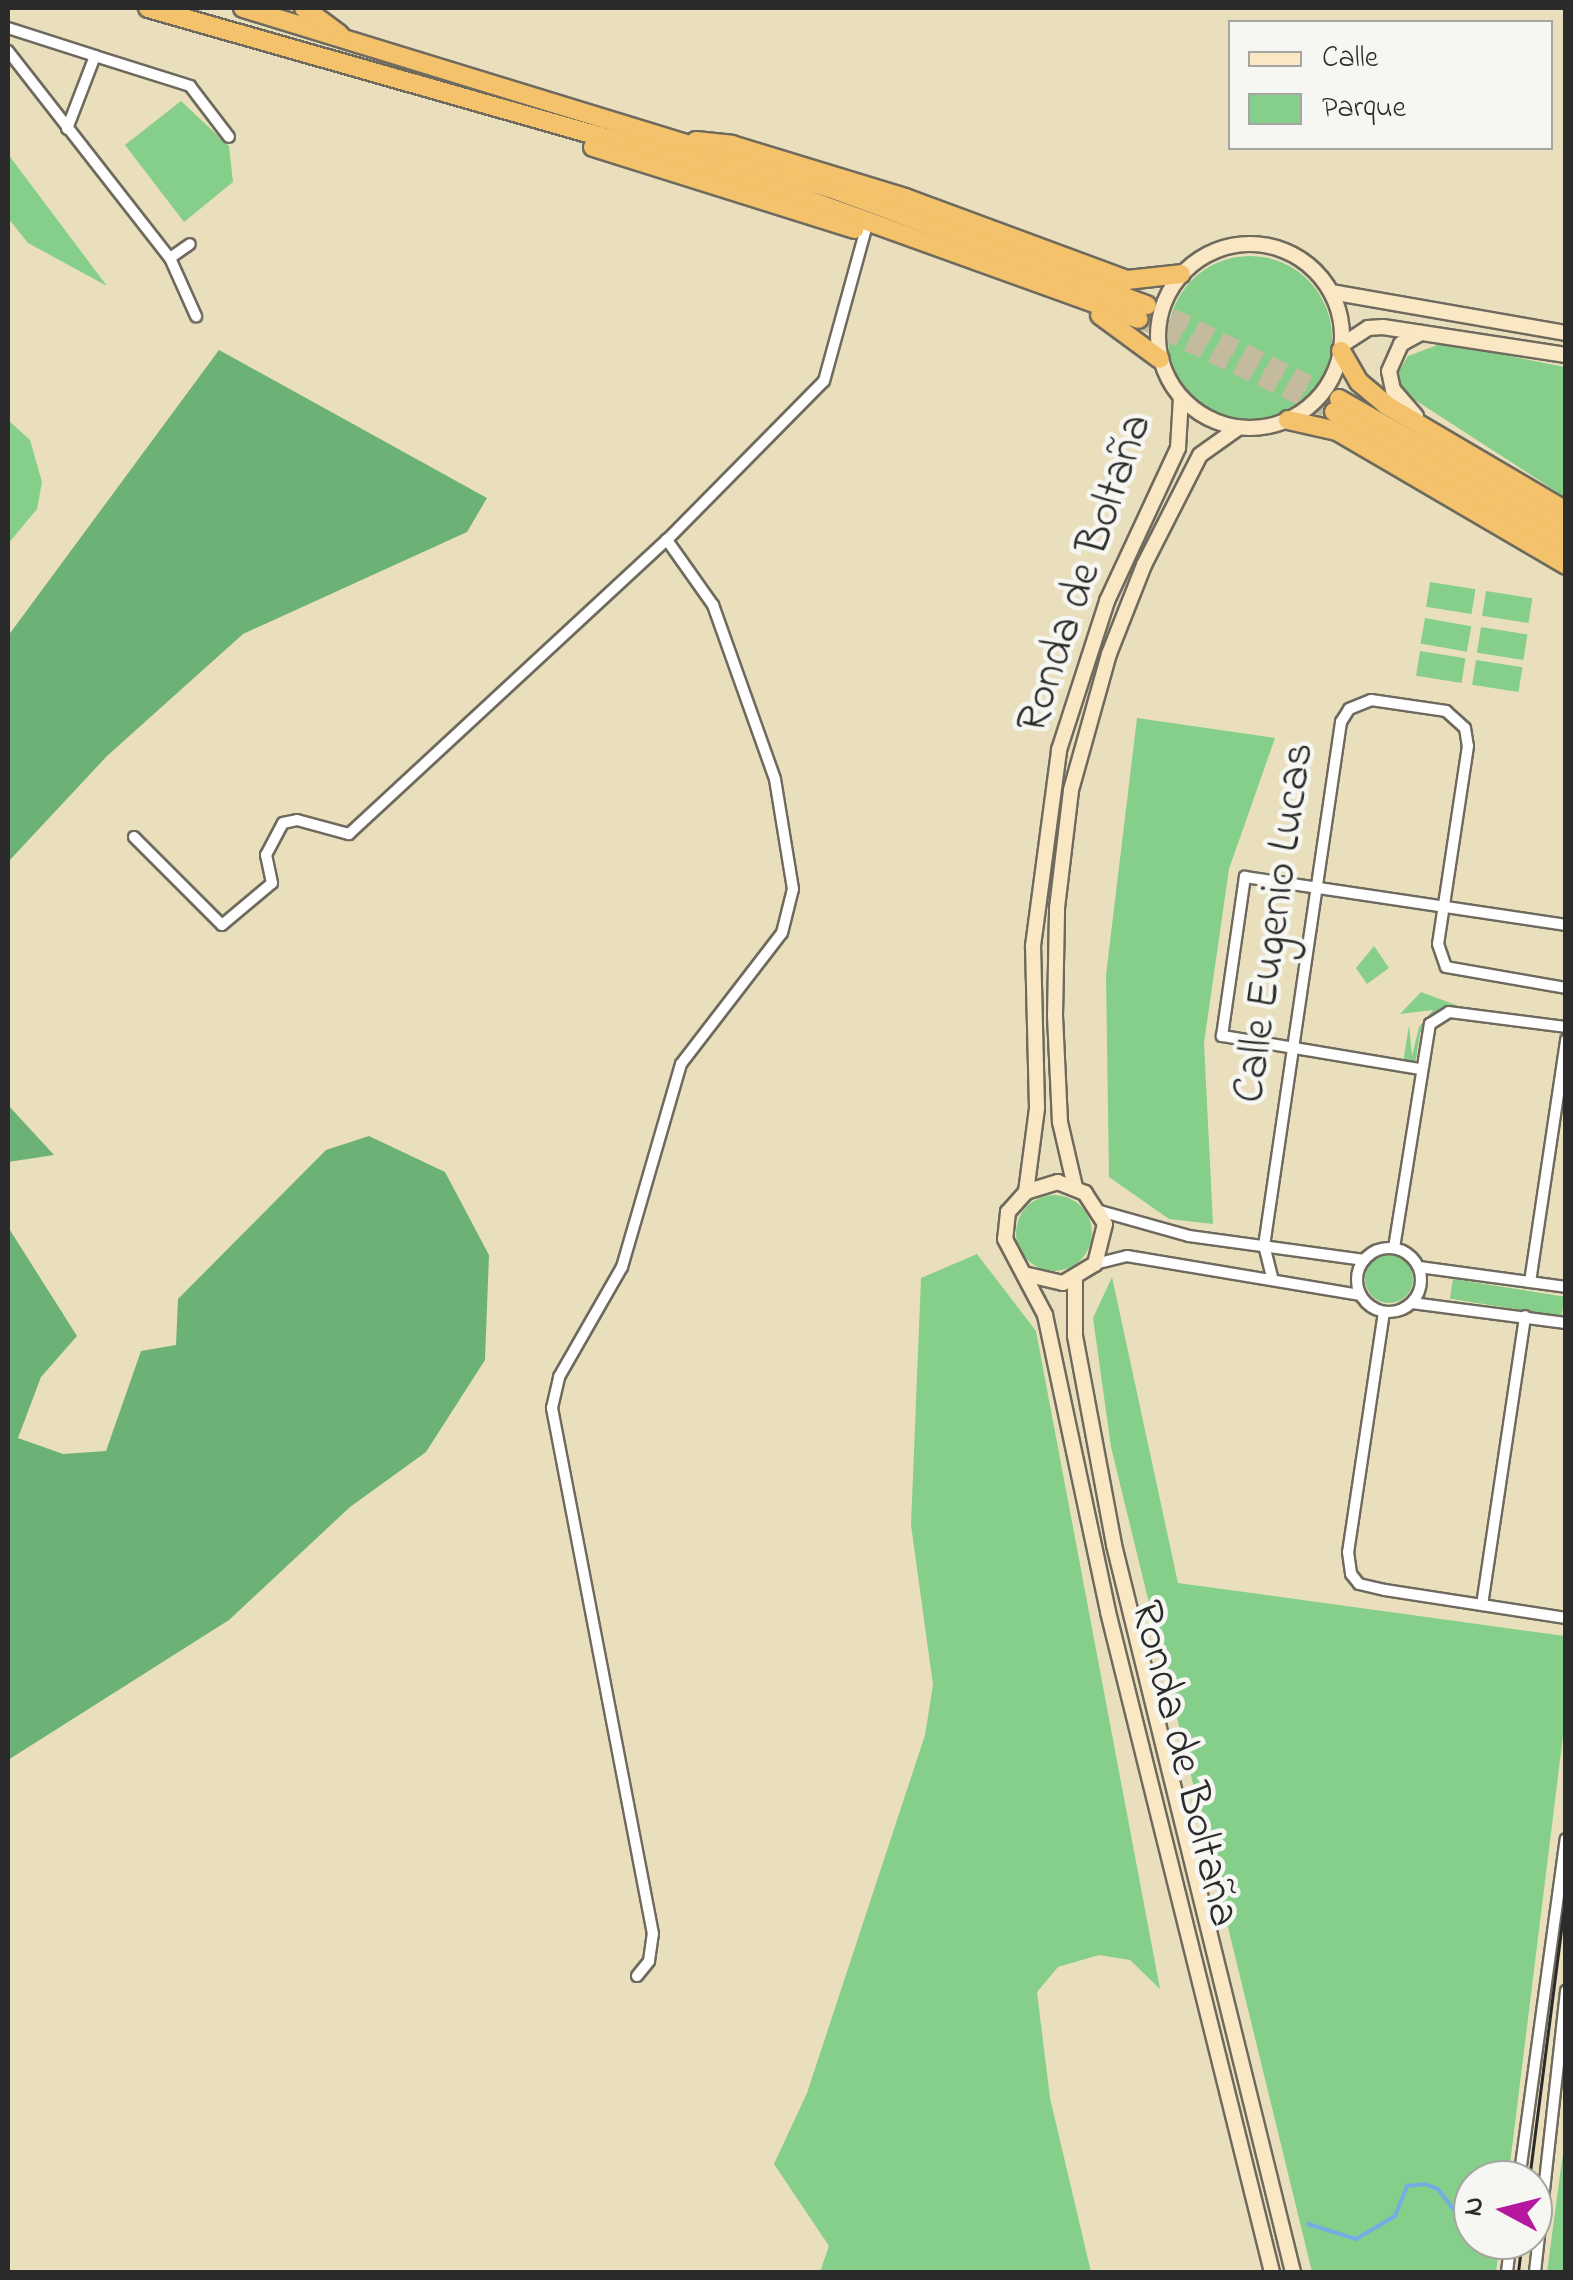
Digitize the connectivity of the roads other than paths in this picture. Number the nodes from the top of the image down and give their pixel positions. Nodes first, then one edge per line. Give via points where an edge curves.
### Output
1 (148, 8) edge
2 (243, 8) edge
3 (304, 8) edge
4 (8, 28) edge
5 (342, 38) junction
6 (8, 51) edge
7 (95, 56) junction
8 (421, 85) junction
9 (68, 129) junction
10 (229, 137) dead end
11 (676, 140) junction
12 (866, 232) junction
13 (190, 244) dead end
14 (170, 258) junction
15 (1182, 274) junction
16 (1331, 292) junction
17 (196, 316) dead end
18 (1422, 332) junction
19 (1566, 333) edge
20 (1342, 348) junction
21 (1566, 355) edge
22 (1160, 359) junction
23 (1181, 398) junction
24 (1288, 420) junction
25 (1238, 428) junction
26 (1431, 430) junction
27 (1566, 510) edge
28 (1566, 530) edge
29 (667, 540) junction
30 (1566, 546) edge
31 (1566, 565) edge
32 (134, 837) dead end
33 (1317, 887) junction
34 (1443, 906) junction
35 (1566, 924) edge
36 (1566, 988) edge
37 (1566, 1027) edge
38 (1566, 1040) edge
39 (1293, 1048) junction
40 (1420, 1070) junction
41 (1075, 1186) junction
42 (1026, 1192) junction
43 (1100, 1211) junction
44 (1264, 1246) junction
45 (1394, 1248) junction
46 (1364, 1260) junction
47 (1095, 1264) junction
48 (1418, 1267) junction
49 (1024, 1274) junction
50 (1272, 1277) junction
51 (1076, 1280) junction
52 (1530, 1282) junction
53 (1566, 1287) edge
54 (1361, 1295) junction
55 (1411, 1303) junction
56 (1384, 1312) junction
57 (1525, 1316) junction
58 (1566, 1323) edge
59 (1482, 1606) junction
60 (1566, 1618) edge
61 (1566, 1840) edge
62 (636, 1976) dead end
63 (1566, 1991) edge
64 (1522, 2160) edge
65 (1272, 2272) edge
66 (1293, 2272) edge
67 (1535, 2272) edge

1 - 8 highway
2 - 5 highway
3 - 5 highway
4 - 7 street
5 - 11 highway
6 - 9 street
7 - 9 street
7 - 10 street via 190,86
8 - 11 highway via 750,179 1143,312 978,238
8 - 12 highway via 458,106
9 - 14 street
11 - 15 highway via 732,145 836,176 1127,280
12 - 22 highway via 1102,316
12 - 29 street via 824,381
13 - 14 street
14 - 17 street
15 - 16 main road via 1214,251 1264,246 1296,257
15 - 22 main road via 1164,304
16 - 19 main road
16 - 20 main road
18 - 20 main road via 1376,326
18 - 21 main road
18 - 26 main road via 1396,352 1390,382
20 - 24 main road via 1317,400
20 - 26 highway via 1366,390
22 - 23 main road
23 - 25 main road
23 - 42 main road, Ronda de Boltaña via 1178,448 1107,601 1059,750 1032,946 1037,1108
24 - 25 main road
24 - 31 highway via 1338,431
25 - 41 main road, Ronda de Boltaña via 1200,455 1166,519 1109,654 1075,772 1055,966 1060,1122
26 - 27 highway
28 - 30 highway via 1337,406
29 - 32 street via 349,834 296,820 283,823 266,856 272,883 233,921 222,925 206,915
29 - 62 street via 720,622 775,779 793,889 782,933 681,1064 622,1267 558,1377 552,1408 653,1934 649,1961
33 - 34 street
33 - 34 street, Calle Eugenio Lucas via 1345,714 1371,700 1446,711 1465,728 1468,746
33 - 39 street, Calle Eugenio Lucas
33 - 39 street via 1244,877 1222,1036
34 - 35 street
34 - 36 street, Calle Eugenio Lucas via 1438,944 1446,967
37 - 40 street via 1439,1016 1427,1030
38 - 52 street
39 - 40 street
39 - 44 street, Calle Eugenio Lucas
40 - 45 street
41 - 42 main road via 1058,1182
41 - 43 main road
42 - 49 main road, Ronda de Boltaña via 1005,1226 1008,1252
43 - 44 street via 1150,1228
43 - 47 main road via 1105,1238
44 - 46 street
44 - 50 street, Calle Eugenio Lucas
45 - 46 street
45 - 48 street
46 - 54 street
47 - 50 street via 1126,1256
47 - 51 main road
48 - 52 street
48 - 55 street via 1420,1288
49 - 51 main road via 1049,1284
49 - 65 main road, Ronda de Boltaña via 1042,1306 1055,1354 1108,1612
50 - 54 street
51 - 66 main road, Ronda de Boltaña via 1078,1354 1114,1545
52 - 53 street
54 - 56 street
55 - 56 street
55 - 57 street
56 - 59 street via 1348,1552 1351,1574 1372,1587
57 - 58 street
57 - 59 street
59 - 60 street
61 - 64 street
63 - 67 street

